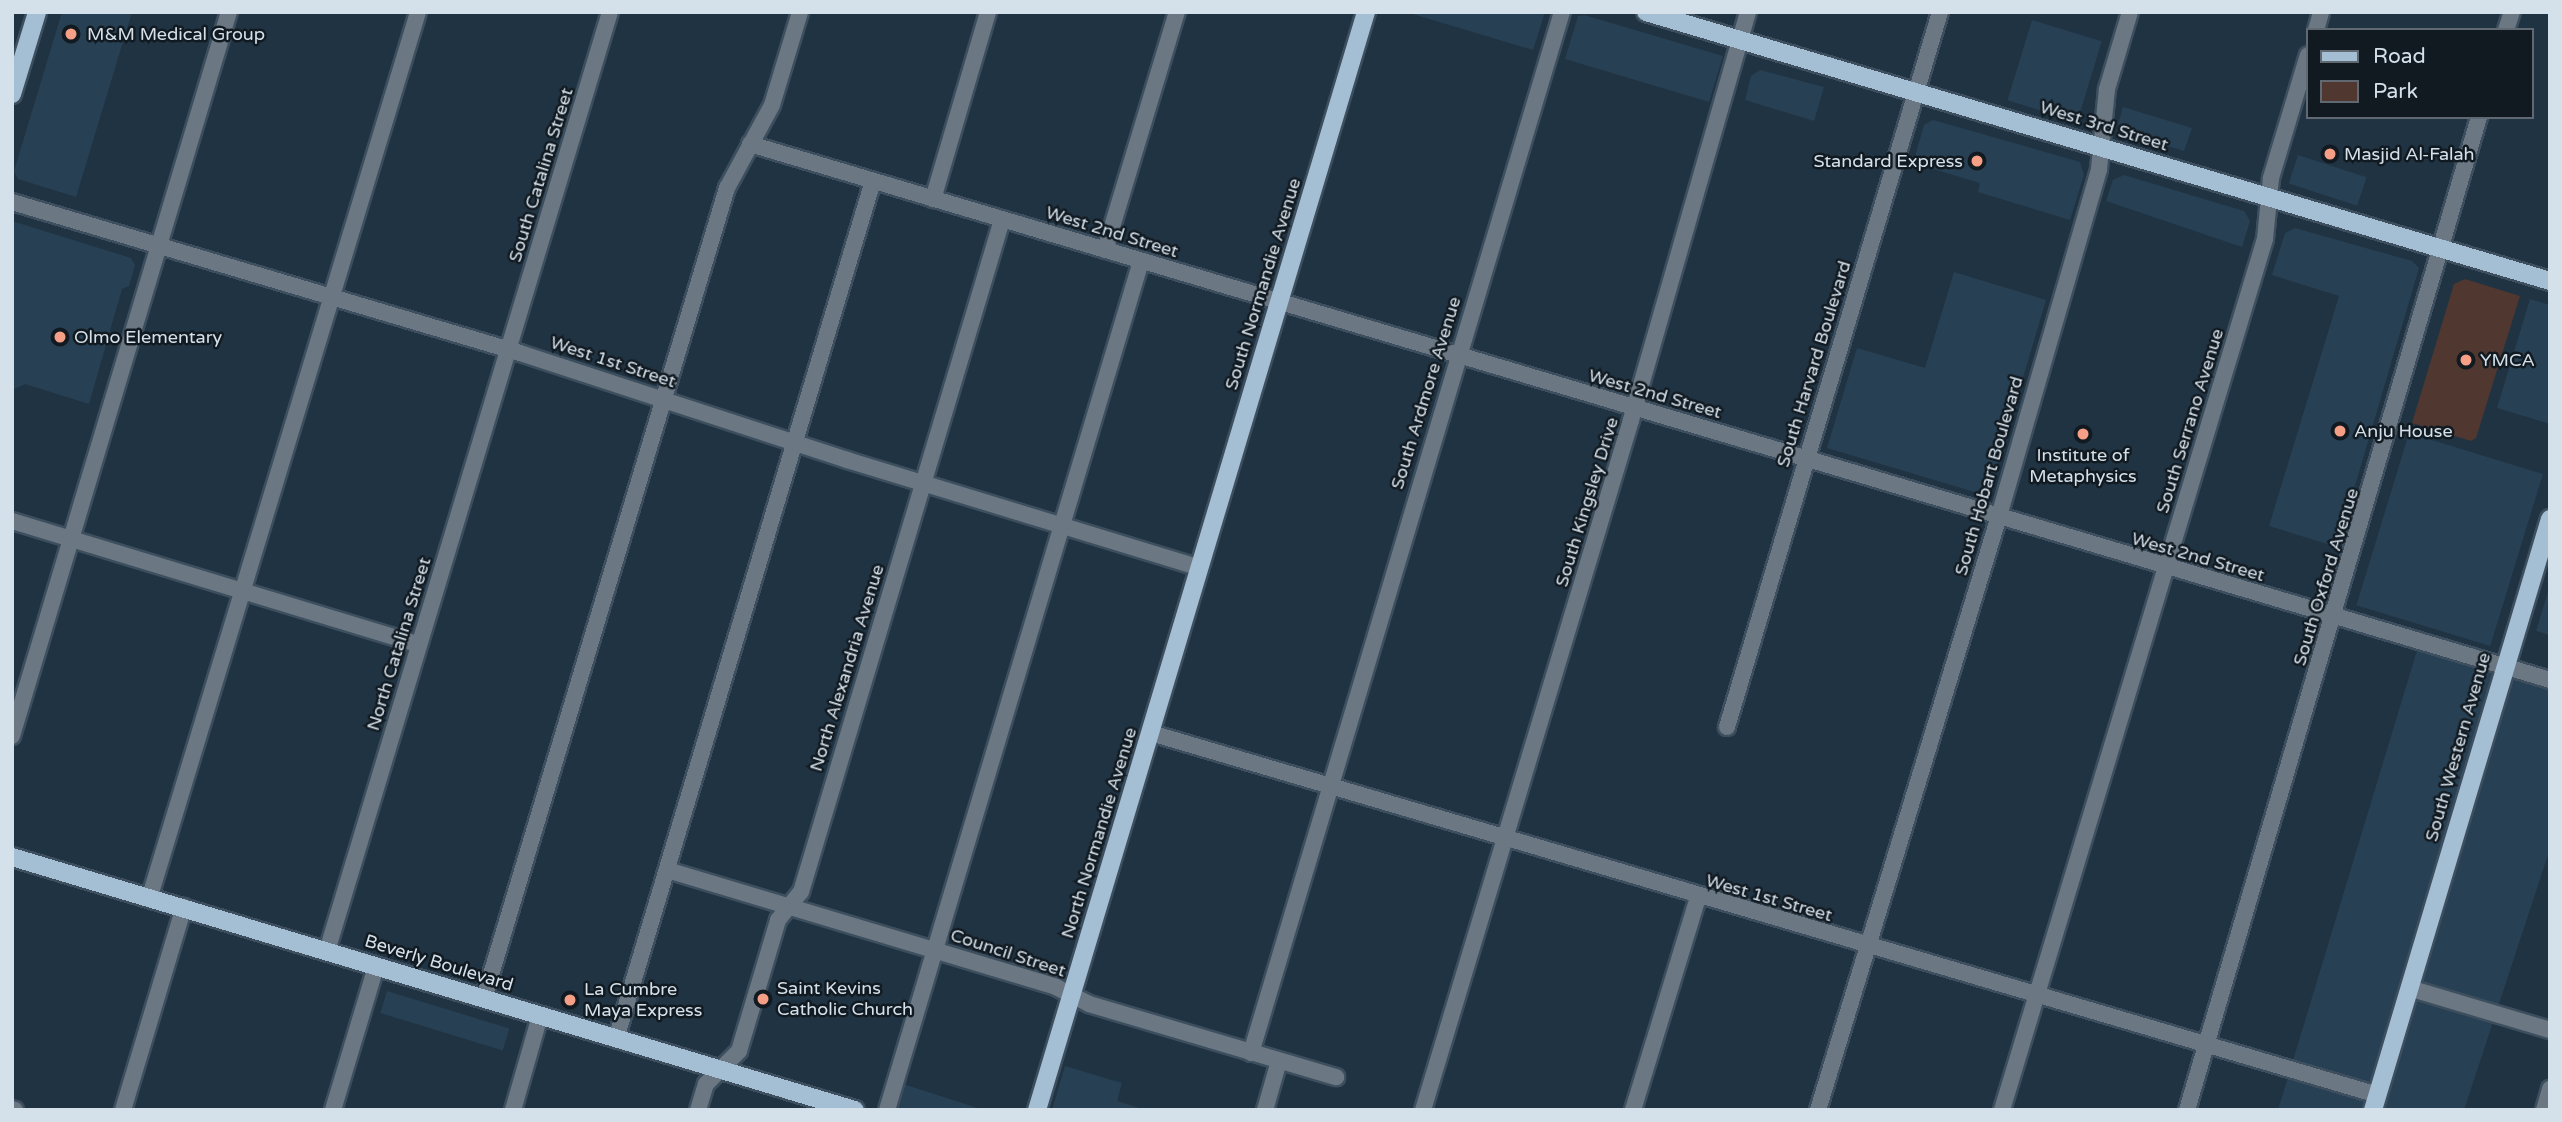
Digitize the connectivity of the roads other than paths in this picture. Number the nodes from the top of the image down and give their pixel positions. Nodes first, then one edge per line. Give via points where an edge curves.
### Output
1 (37, 12) edge
2 (229, 12) edge
3 (418, 12) edge
4 (610, 12) edge
5 (800, 12) edge
6 (988, 12) edge
7 (1177, 12) edge
8 (1366, 12) edge
9 (1562, 12) edge
10 (1647, 12) edge
11 (1748, 12) edge
12 (1940, 12) edge
13 (2130, 12) edge
14 (1741, 41) junction
15 (2306, 62) edge
16 (1916, 93) junction
17 (12, 94) edge
18 (2478, 119) edge
19 (750, 144) junction
20 (2100, 147) junction
21 (873, 181) junction
22 (2269, 198) junction
23 (933, 199) junction
24 (12, 202) edge
25 (1002, 219) junction
26 (160, 245) junction
27 (2441, 248) junction
28 (1105, 250) junction
29 (1141, 261) junction
30 (2550, 281) edge
31 (332, 296) junction
32 (1279, 302) junction
33 (509, 349) junction
34 (1457, 357) junction
35 (664, 398) junction
36 (1635, 408) junction
37 (794, 442) junction
38 (1806, 459) junction
39 (922, 484) junction
40 (1998, 516) junction
41 (2550, 519) edge
42 (12, 521) edge
43 (1061, 525) junction
44 (71, 540) junction
45 (1200, 568) junction
46 (2165, 568) junction
47 (243, 591) junction
48 (2334, 617) junction
49 (419, 645) junction
50 (2504, 666) junction
51 (2550, 680) edge
52 (1727, 727) dead end
53 (1151, 733) junction
54 (12, 736) edge
55 (1330, 786) junction
56 (1506, 840) junction
57 (12, 857) edge
58 (667, 870) junction
59 (150, 896) junction
60 (1698, 897) junction
61 (787, 906) junction
62 (184, 907) junction
63 (1867, 947) junction
64 (934, 950) junction
65 (327, 951) junction
66 (376, 967) junction
67 (2409, 988) junction
68 (1072, 995) junction
69 (2035, 996) junction
70 (484, 999) junction
71 (540, 1016) junction
72 (2550, 1030) edge
73 (616, 1039) junction
74 (2206, 1047) junction
75 (1251, 1053) junction
76 (1279, 1061) junction
77 (721, 1070) junction
78 (1336, 1077) dead end
79 (2550, 1089) edge
80 (2375, 1102) edge
81 (122, 1110) edge
82 (333, 1110) edge
83 (513, 1110) edge
84 (698, 1110) edge
85 (855, 1110) edge
86 (887, 1110) edge
87 (1037, 1110) edge
88 (1265, 1110) edge
89 (1423, 1110) edge
90 (1633, 1110) edge
91 (1818, 1110) edge
92 (2001, 1110) edge
93 (2187, 1110) edge
94 (2544, 1110) edge

1 - 17 main road
2 - 26 street
3 - 31 street
4 - 33 street, South Catalina Street
5 - 19 street via 772,105
6 - 23 street
7 - 28 street
8 - 32 main road, South Normandie Avenue
9 - 34 street, South Ardmore Avenue
10 - 14 main road, West 3rd Street
11 - 14 street, South Kingsley Drive
12 - 16 street, South Harvard Boulevard
13 - 20 street, South Hobart Boulevard via 2107,89
14 - 16 main road, West 3rd Street
14 - 36 street, South Kingsley Drive
15 - 22 street, South Serrano Avenue
16 - 20 main road, West 3rd Street
16 - 38 street, South Harvard Boulevard
18 - 27 street, South Oxford Avenue
19 - 21 street, West 2nd Street
19 - 35 street via 727,188
20 - 22 main road, West 3rd Street
20 - 40 street, South Hobart Boulevard via 2099,169
21 - 23 street, West 2nd Street
21 - 37 street
22 - 27 main road, West 3rd Street
22 - 46 street, South Serrano Avenue via 2265,239
23 - 25 street, West 2nd Street
24 - 26 street, West 1st Street
25 - 28 street, West 2nd Street
25 - 39 street, North Alexandria Avenue
26 - 31 street, West 1st Street
26 - 44 street
27 - 30 main road, West 3rd Street
27 - 48 street, South Oxford Avenue
28 - 29 street, West 2nd Street
29 - 32 street, West 2nd Street
29 - 43 street
31 - 33 street, West 1st Street
31 - 47 street
32 - 34 street, West 2nd Street
32 - 45 main road, South Normandie Avenue
33 - 35 street, West 1st Street
33 - 49 street, North Catalina Street
34 - 36 street, West 2nd Street
34 - 55 street, South Ardmore Avenue
35 - 37 street, West 1st Street
35 - 70 street
36 - 38 street, West 2nd Street
36 - 56 street, South Kingsley Drive
37 - 39 street, West 1st Street
37 - 58 street
38 - 40 street, West 2nd Street
38 - 52 street, South Harvard Boulevard
39 - 43 street, West 1st Street
39 - 61 street, North Alexandria Avenue via 800,892
40 - 46 street, West 2nd Street
40 - 63 street, South Hobart Boulevard
41 - 50 main road, South Western Avenue
42 - 44 street
43 - 45 street, West 1st Street
43 - 64 street
44 - 47 street
44 - 54 street
45 - 53 main road, North Normandie Avenue
46 - 48 street, West 2nd Street
46 - 69 street, South Serrano Avenue
47 - 49 street
47 - 59 street
48 - 50 street, West 2nd Street
48 - 74 street, South Oxford Avenue
49 - 65 street, North Catalina Street
50 - 51 street, West 2nd Street
50 - 67 main road, South Western Avenue
53 - 55 street, West 1st Street
53 - 68 main road, North Normandie Avenue
55 - 56 street, West 1st Street
55 - 75 street, South Ardmore Avenue
56 - 60 street, West 1st Street
56 - 89 street, South Kingsley Drive
57 - 59 main road, Beverly Boulevard
58 - 61 street, Council Street
58 - 73 street
59 - 62 main road, Beverly Boulevard
60 - 63 street, West 1st Street
60 - 90 street
61 - 64 street, Council Street
61 - 77 street, North Alexandria Avenue via 778,920 739,1051
62 - 65 main road, Beverly Boulevard
62 - 81 street
63 - 69 street, West 1st Street
63 - 91 street, South Hobart Boulevard
64 - 68 street, Council Street
64 - 86 street
65 - 66 main road, Beverly Boulevard
66 - 70 main road, Beverly Boulevard
66 - 82 street
67 - 72 street
67 - 80 main road, South Western Avenue
68 - 75 street, Council Street
68 - 87 main road, North Normandie Avenue
69 - 74 street, West 1st Street
69 - 92 street, South Serrano Avenue
70 - 71 main road, Beverly Boulevard
71 - 73 main road, Beverly Boulevard
71 - 83 street
73 - 77 main road, Beverly Boulevard
74 - 80 street, West 1st Street
74 - 93 street, South Oxford Avenue
75 - 76 street, Council Street
76 - 78 street, Council Street
76 - 88 street
77 - 84 street, North Alexandria Avenue via 706,1084
77 - 85 main road, Beverly Boulevard
79 - 94 street

